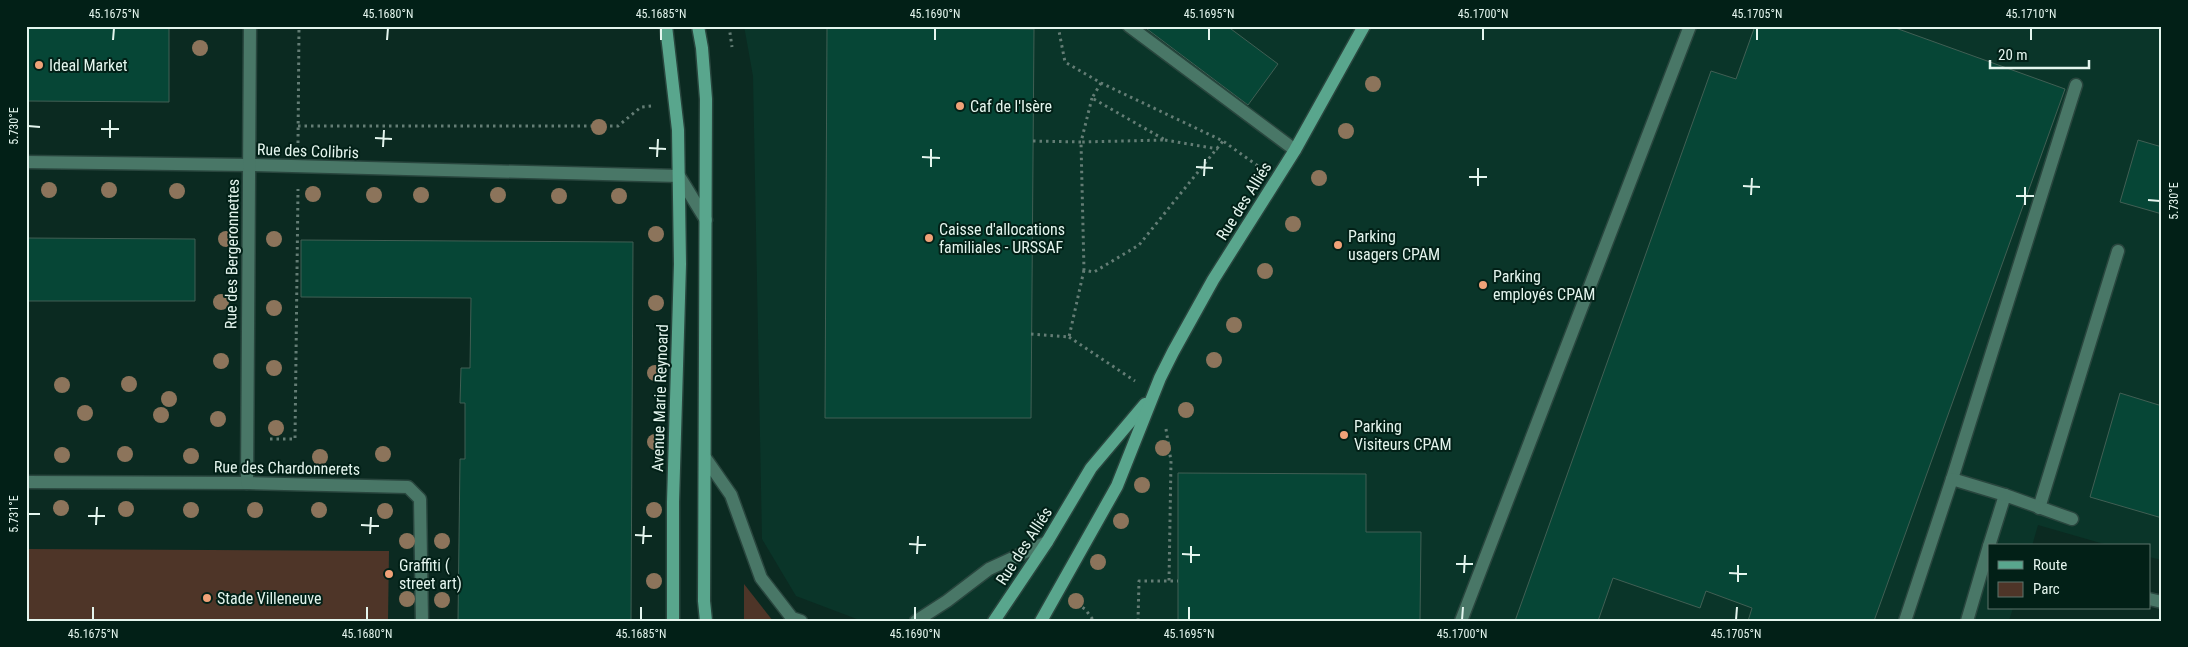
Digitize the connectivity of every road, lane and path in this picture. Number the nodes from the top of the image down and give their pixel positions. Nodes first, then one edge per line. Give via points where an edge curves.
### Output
1 (250, 26) edge
2 (299, 26) edge
3 (666, 26) edge
4 (698, 26) edge
5 (729, 26) edge
6 (1058, 26) edge
7 (1128, 26) edge
8 (1364, 26) edge
9 (1690, 26) edge
10 (732, 47) dead end
11 (1100, 83) junction
12 (2076, 85) dead end
13 (1092, 98) junction
14 (675, 102) junction
15 (298, 126) junction
16 (1165, 140) junction
17 (1033, 141) dead end
18 (1223, 141) junction
19 (1081, 142) junction
20 (1218, 149) junction
21 (1295, 150) junction
22 (26, 162) edge
23 (250, 165) junction
24 (298, 167) junction
25 (679, 176) junction
26 (1277, 179) junction
27 (706, 220) junction
28 (2118, 251) dead end
29 (1084, 270) junction
30 (1032, 334) dead end
31 (1069, 337) junction
32 (1113, 364) dead end
33 (1153, 394) junction
34 (1166, 424) dead end
35 (247, 438) junction
36 (706, 459) junction
37 (1952, 479) junction
38 (26, 482) edge
39 (247, 483) junction
40 (2005, 495) junction
41 (2039, 508) junction
42 (2072, 519) dead end
43 (1047, 542) junction
44 (1990, 544) edge
45 (1988, 549) edge
46 (1178, 581) dead end
47 (1168, 582) junction
48 (422, 621) edge
49 (673, 621) edge
50 (706, 621) edge
51 (801, 621) edge
52 (916, 621) edge
53 (994, 621) edge
54 (1041, 621) edge
55 (1138, 621) edge
56 (1461, 621) edge
57 (1905, 621) edge
58 (1967, 621) edge

1 - 23 street, Rue des Bergeronnettes
2 - 15 path
3 - 14 main road, Avenue Marie Reynoard
4 - 27 main road via 706,99
5 - 10 path
6 - 11 path via 1065,62
7 - 21 street
8 - 21 main road, Rue des Alliés
9 - 56 street
11 - 13 path
11 - 18 path
12 - 37 street
13 - 16 path
13 - 19 path
14 - 15 path via 641,107 618,126
14 - 25 main road, Avenue Marie Reynoard
15 - 24 path
16 - 19 path
16 - 20 path
17 - 19 path
18 - 20 path
18 - 26 path
19 - 29 path
20 - 29 path via 1139,245 1094,272
21 - 26 main road, Rue des Alliés
22 - 23 street, Rue des Colibris
23 - 24 street, Rue des Colibris
23 - 35 street, Rue des Bergeronnettes
24 - 25 street, Rue des Colibris
24 - 35 path via 295,439
25 - 27 street
25 - 49 main road, Avenue Marie Reynoard
26 - 33 main road, Rue des Alliés via 1213,280
27 - 36 main road
28 - 41 street
29 - 31 path
30 - 31 path
31 - 32 path
33 - 43 main road, Rue des Alliés via 1092,468
33 - 54 main road, Rue des Alliés via 1117,486
34 - 47 path via 1171,461
35 - 39 street, Rue des Bergeronnettes
36 - 50 main road
36 - 51 street via 731,495 761,578 792,618
37 - 40 street
37 - 57 street
38 - 39 street, Rue des Chardonnerets
39 - 48 street, Rue des Chardonnerets via 408,487 420,499
40 - 41 street
40 - 44 street
41 - 42 street
43 - 52 street via 989,569
43 - 53 main road, Rue des Alliés
45 - 58 street
46 - 47 path
47 - 55 path via 1139,581

